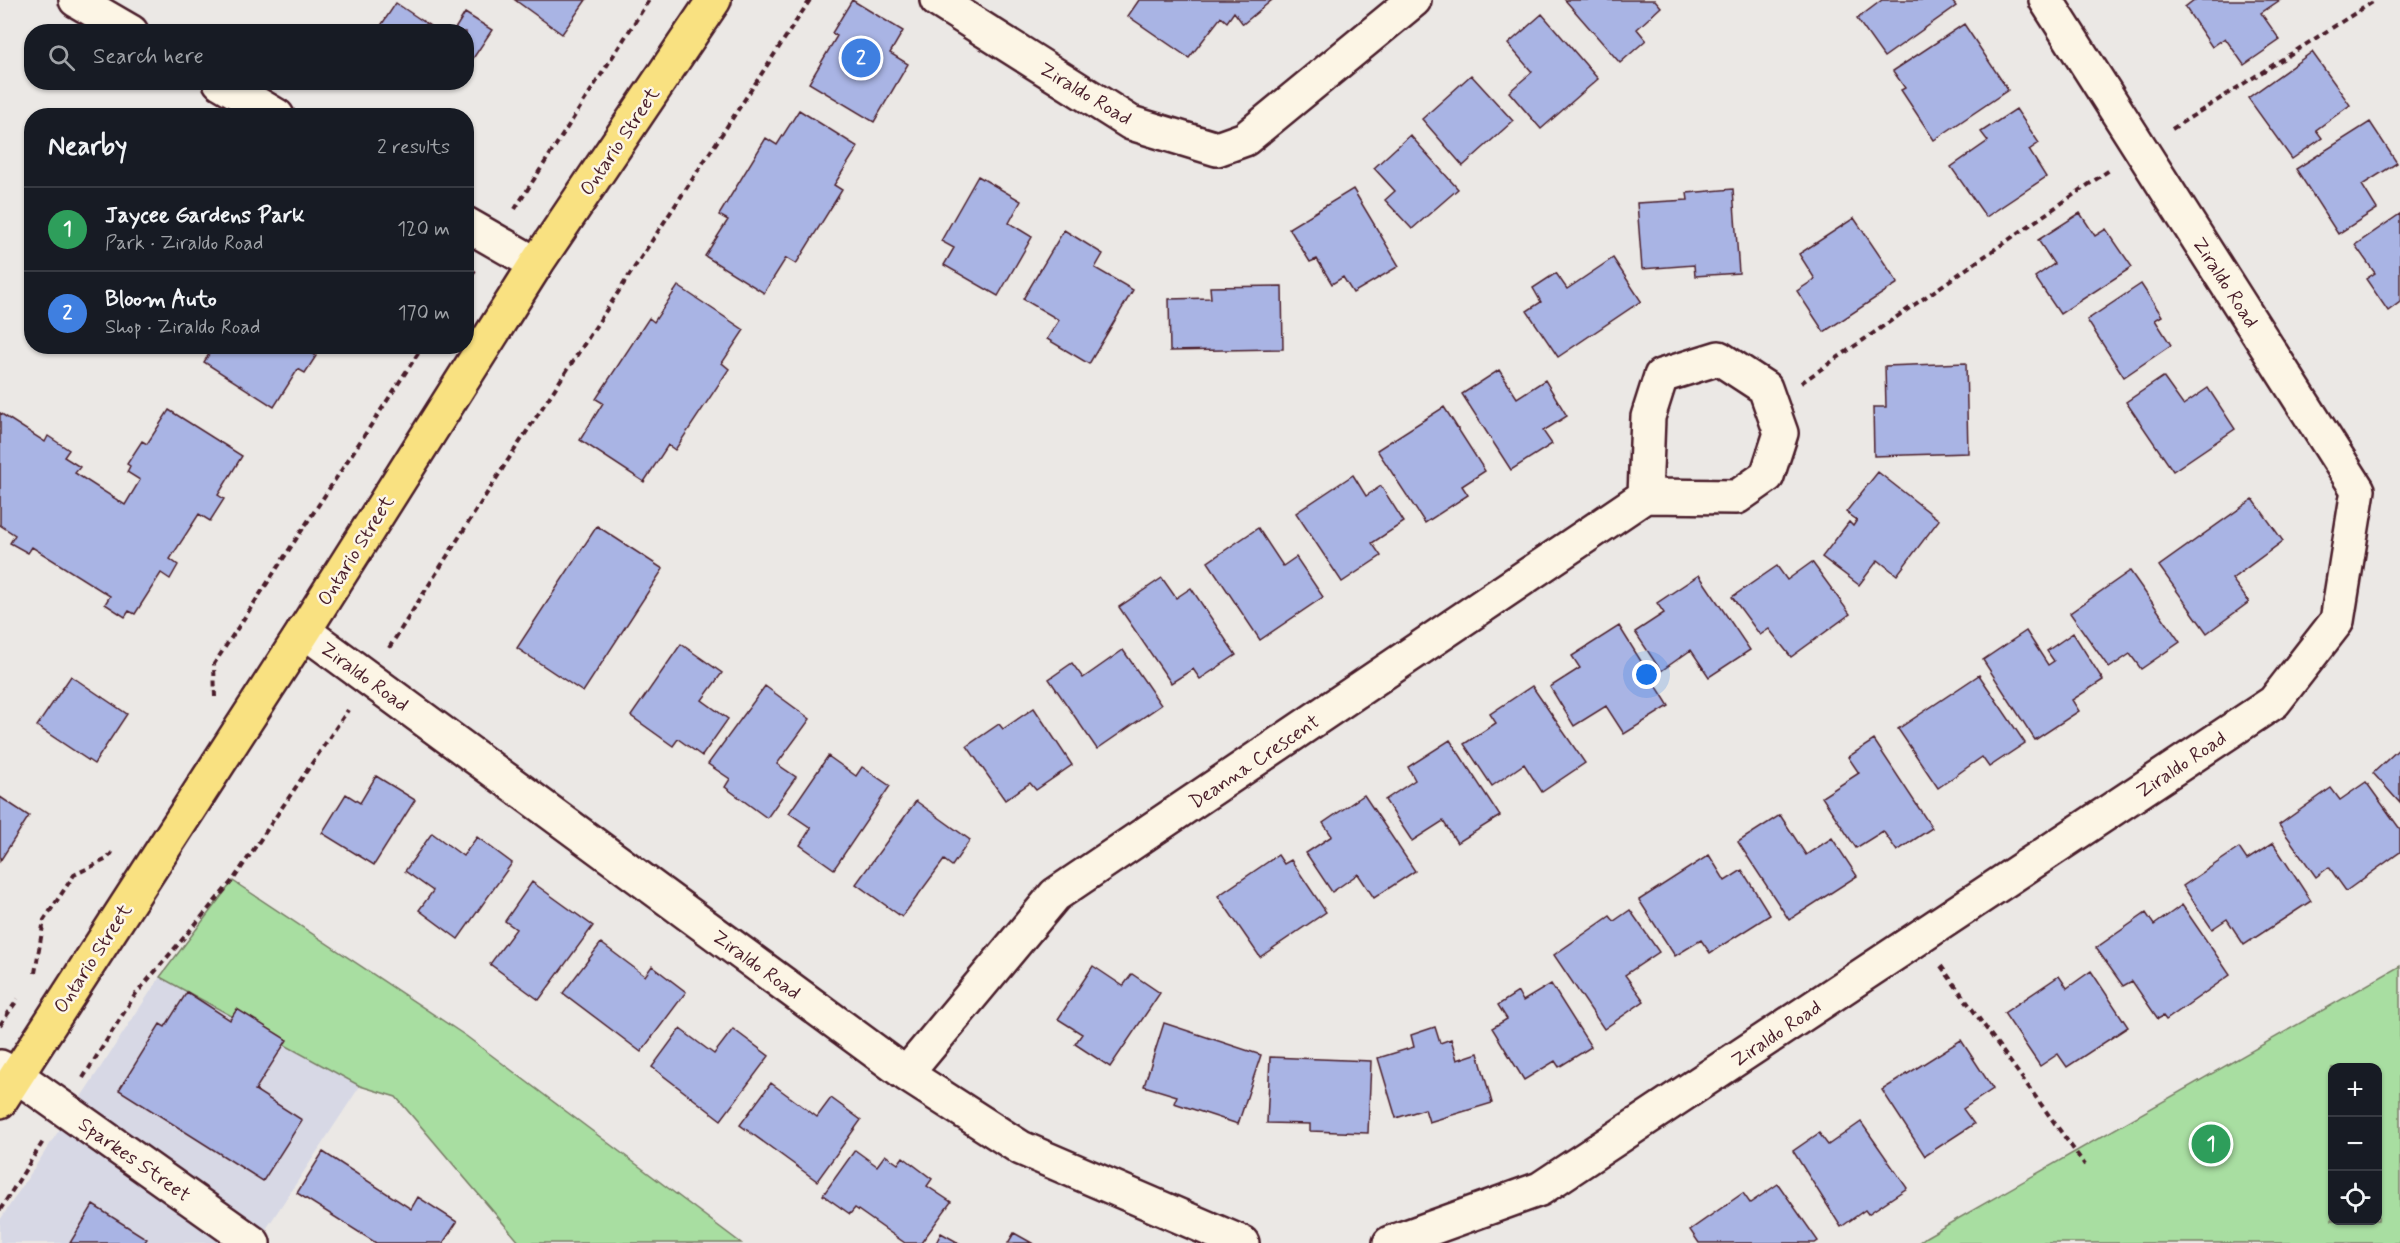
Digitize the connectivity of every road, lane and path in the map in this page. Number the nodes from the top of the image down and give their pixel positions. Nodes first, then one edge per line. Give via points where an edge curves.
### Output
1 (76, 0) edge
2 (649, 0) edge
3 (714, 0) edge
4 (810, 0) edge
5 (937, 0) edge
6 (1414, 0) edge
7 (2046, 0) edge
8 (2376, 0) edge
9 (117, 24) edge
10 (233, 90) edge
11 (264, 108) edge
12 (2141, 148) junction
13 (474, 228) edge
14 (495, 240) junction
15 (536, 264) junction
16 (474, 270) edge
17 (418, 354) edge
18 (1771, 404) junction
19 (1646, 496) junction
20 (304, 631) junction
21 (369, 679) junction
22 (215, 698) dead end
23 (122, 840) dead end
24 (1920, 937) junction
25 (30, 980) dead end
26 (24, 989) dead end
27 (0, 1025) edge
28 (906, 1074) junction
29 (5, 1081) edge
30 (64, 1108) junction
31 (2085, 1165) dead end
32 (0, 1210) edge
33 (253, 1243) edge
34 (1242, 1243) edge
35 (1390, 1243) edge

1 - 9 street
2 - 14 path
3 - 15 main road, Ontario Street
4 - 21 path via 514,450
5 - 6 street, Ziraldo Road via 1131,123 1217,149 1245,139
7 - 12 street, Ziraldo Road
8 - 12 path
10 - 11 street
12 - 18 path
12 - 24 street, Ziraldo Road via 2358,490 2337,621 2274,702
13 - 14 street
14 - 15 street
14 - 16 path
15 - 20 main road, Ontario Street
17 - 22 path via 214,664
18 - 19 street via 1781,433 1767,476 1737,497
18 - 19 street via 1765,388 1719,358 1661,376 1648,417
19 - 28 street, Deanna Crescent via 1055,895
20 - 21 street, Ziraldo Road
20 - 29 main road, Ontario Street
21 - 28 street, Ziraldo Road
21 - 30 path via 233,880 135,995
23 - 25 path via 107,860 74,875 44,920 37,971
24 - 31 path
24 - 35 street, Ziraldo Road via 1540,1189
26 - 27 path
28 - 34 street, Ziraldo Road via 1021,1148
29 - 30 street, Sparkes Street
30 - 32 path
30 - 33 street, Sparkes Street

